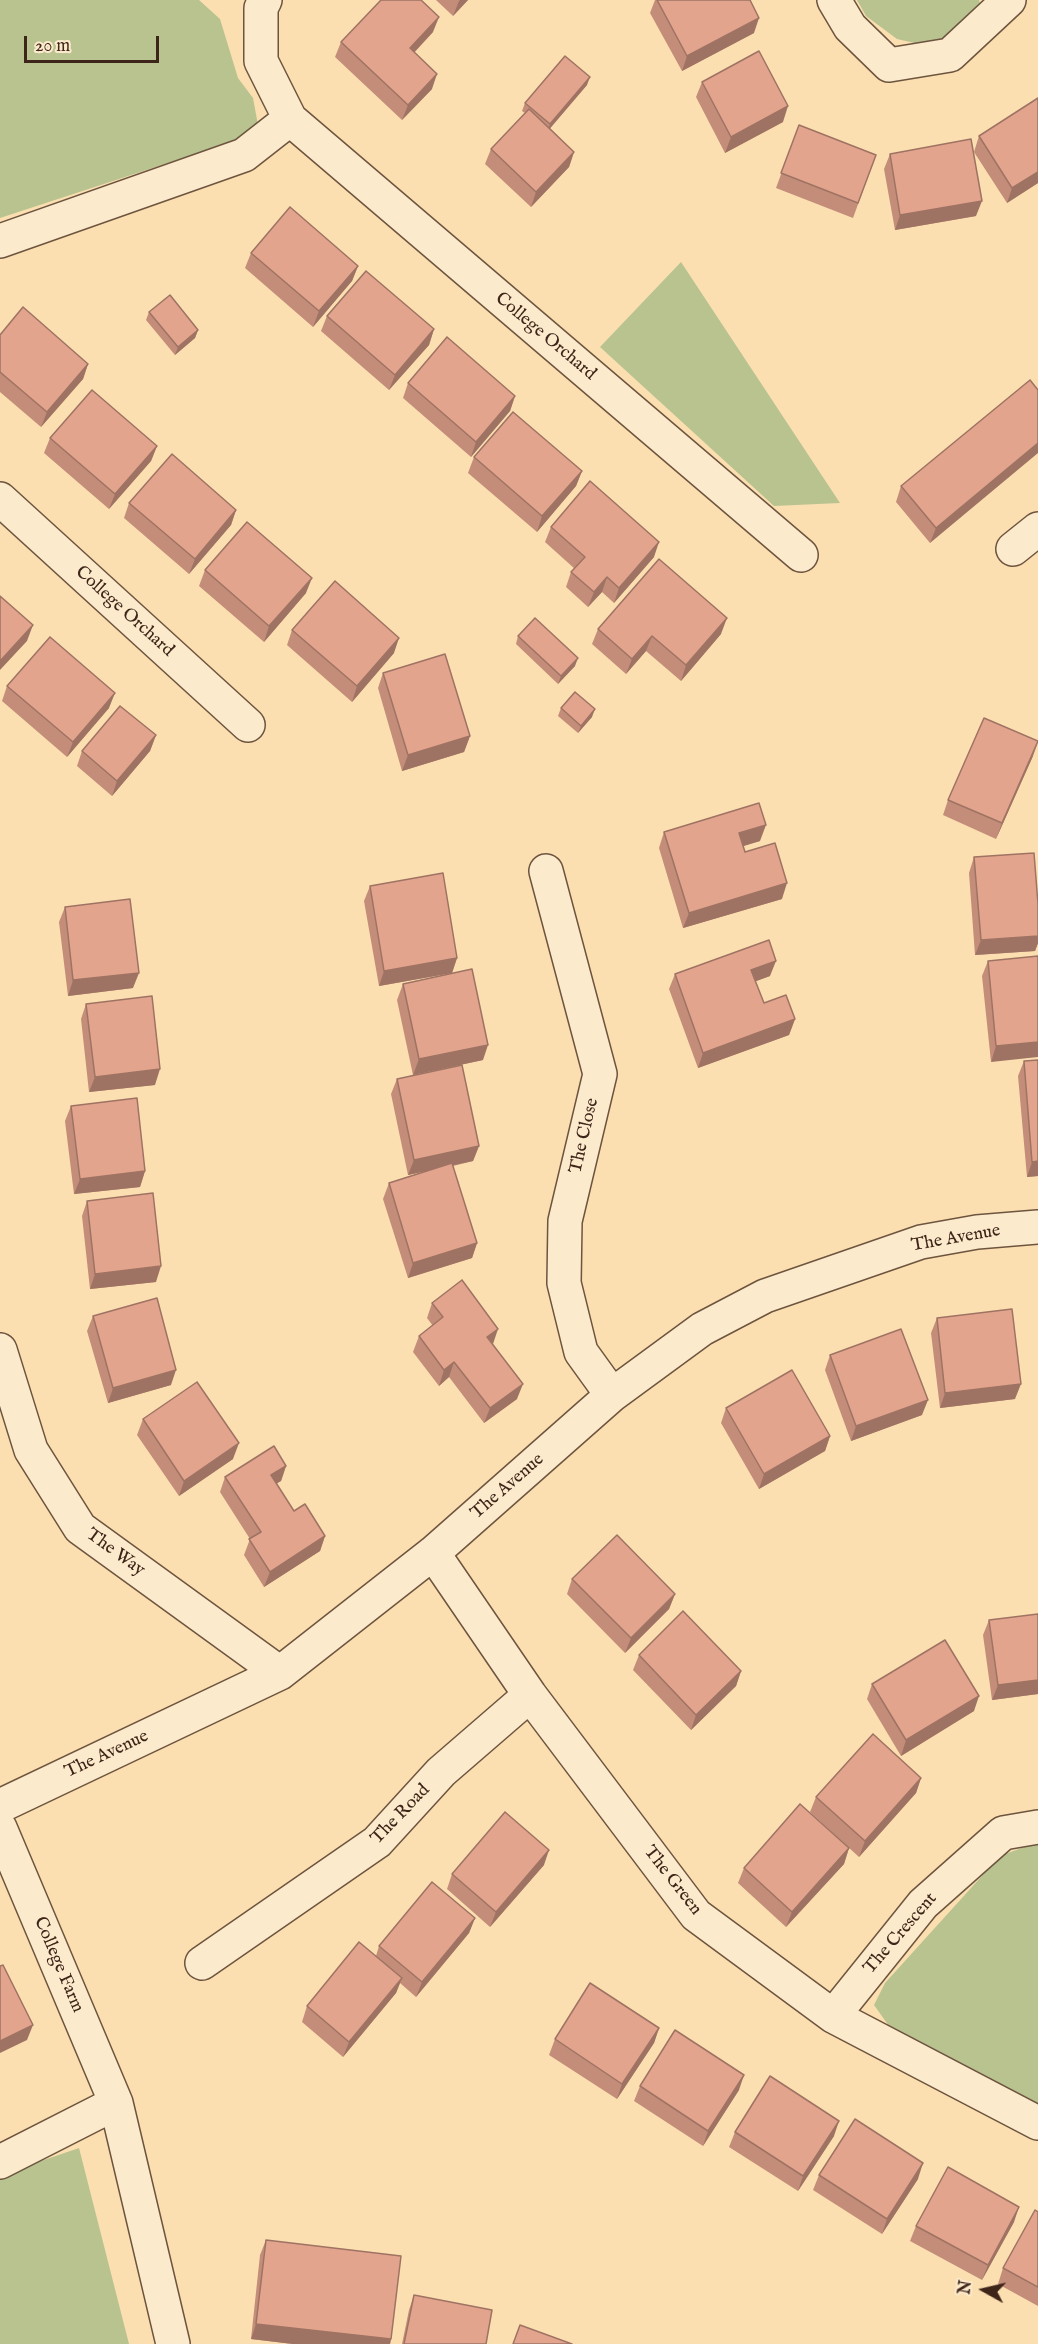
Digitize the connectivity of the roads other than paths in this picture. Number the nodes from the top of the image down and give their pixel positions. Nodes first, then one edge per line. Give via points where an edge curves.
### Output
1 (265, 0) edge
2 (834, 0) edge
3 (1009, 0) edge
4 (290, 119) junction
5 (0, 241) edge
6 (0, 499) edge
7 (1038, 529) edge
8 (1013, 549) dead end
9 (801, 555) dead end
10 (248, 725) dead end
11 (546, 871) dead end
12 (1038, 1227) edge
13 (0, 1350) edge
14 (612, 1395) junction
15 (433, 1553) junction
16 (280, 1673) junction
17 (530, 1695) junction
18 (0, 1806) edge
19 (1038, 1827) edge
20 (0, 1828) edge
21 (202, 1963) dead end
22 (833, 2016) junction
23 (116, 2103) junction
24 (1038, 2122) edge
25 (0, 2162) edge
26 (174, 2344) edge

1 - 4 street, College Orchard via 261,8 261,60
2 - 3 street via 850,27 889,65 950,56
4 - 5 street via 244,155
4 - 9 street, College Orchard
6 - 10 street, College Orchard
7 - 8 street
11 - 14 street, The Close via 600,1074 566,1221 564,1283 581,1352
12 - 14 street, The Avenue via 921,1242 765,1296 702,1329
13 - 16 street, The Way via 31,1450 80,1528
14 - 15 street, The Avenue
15 - 16 street, The Avenue
15 - 17 street, The Green
16 - 18 street, The Avenue
17 - 21 street, The Road via 441,1772 377,1842
17 - 22 street, The Green via 696,1915
19 - 22 street, The Crescent via 1003,1833 923,1904
20 - 23 street, College Farm
22 - 24 street, The Green
23 - 25 street
23 - 26 street, College Farm

